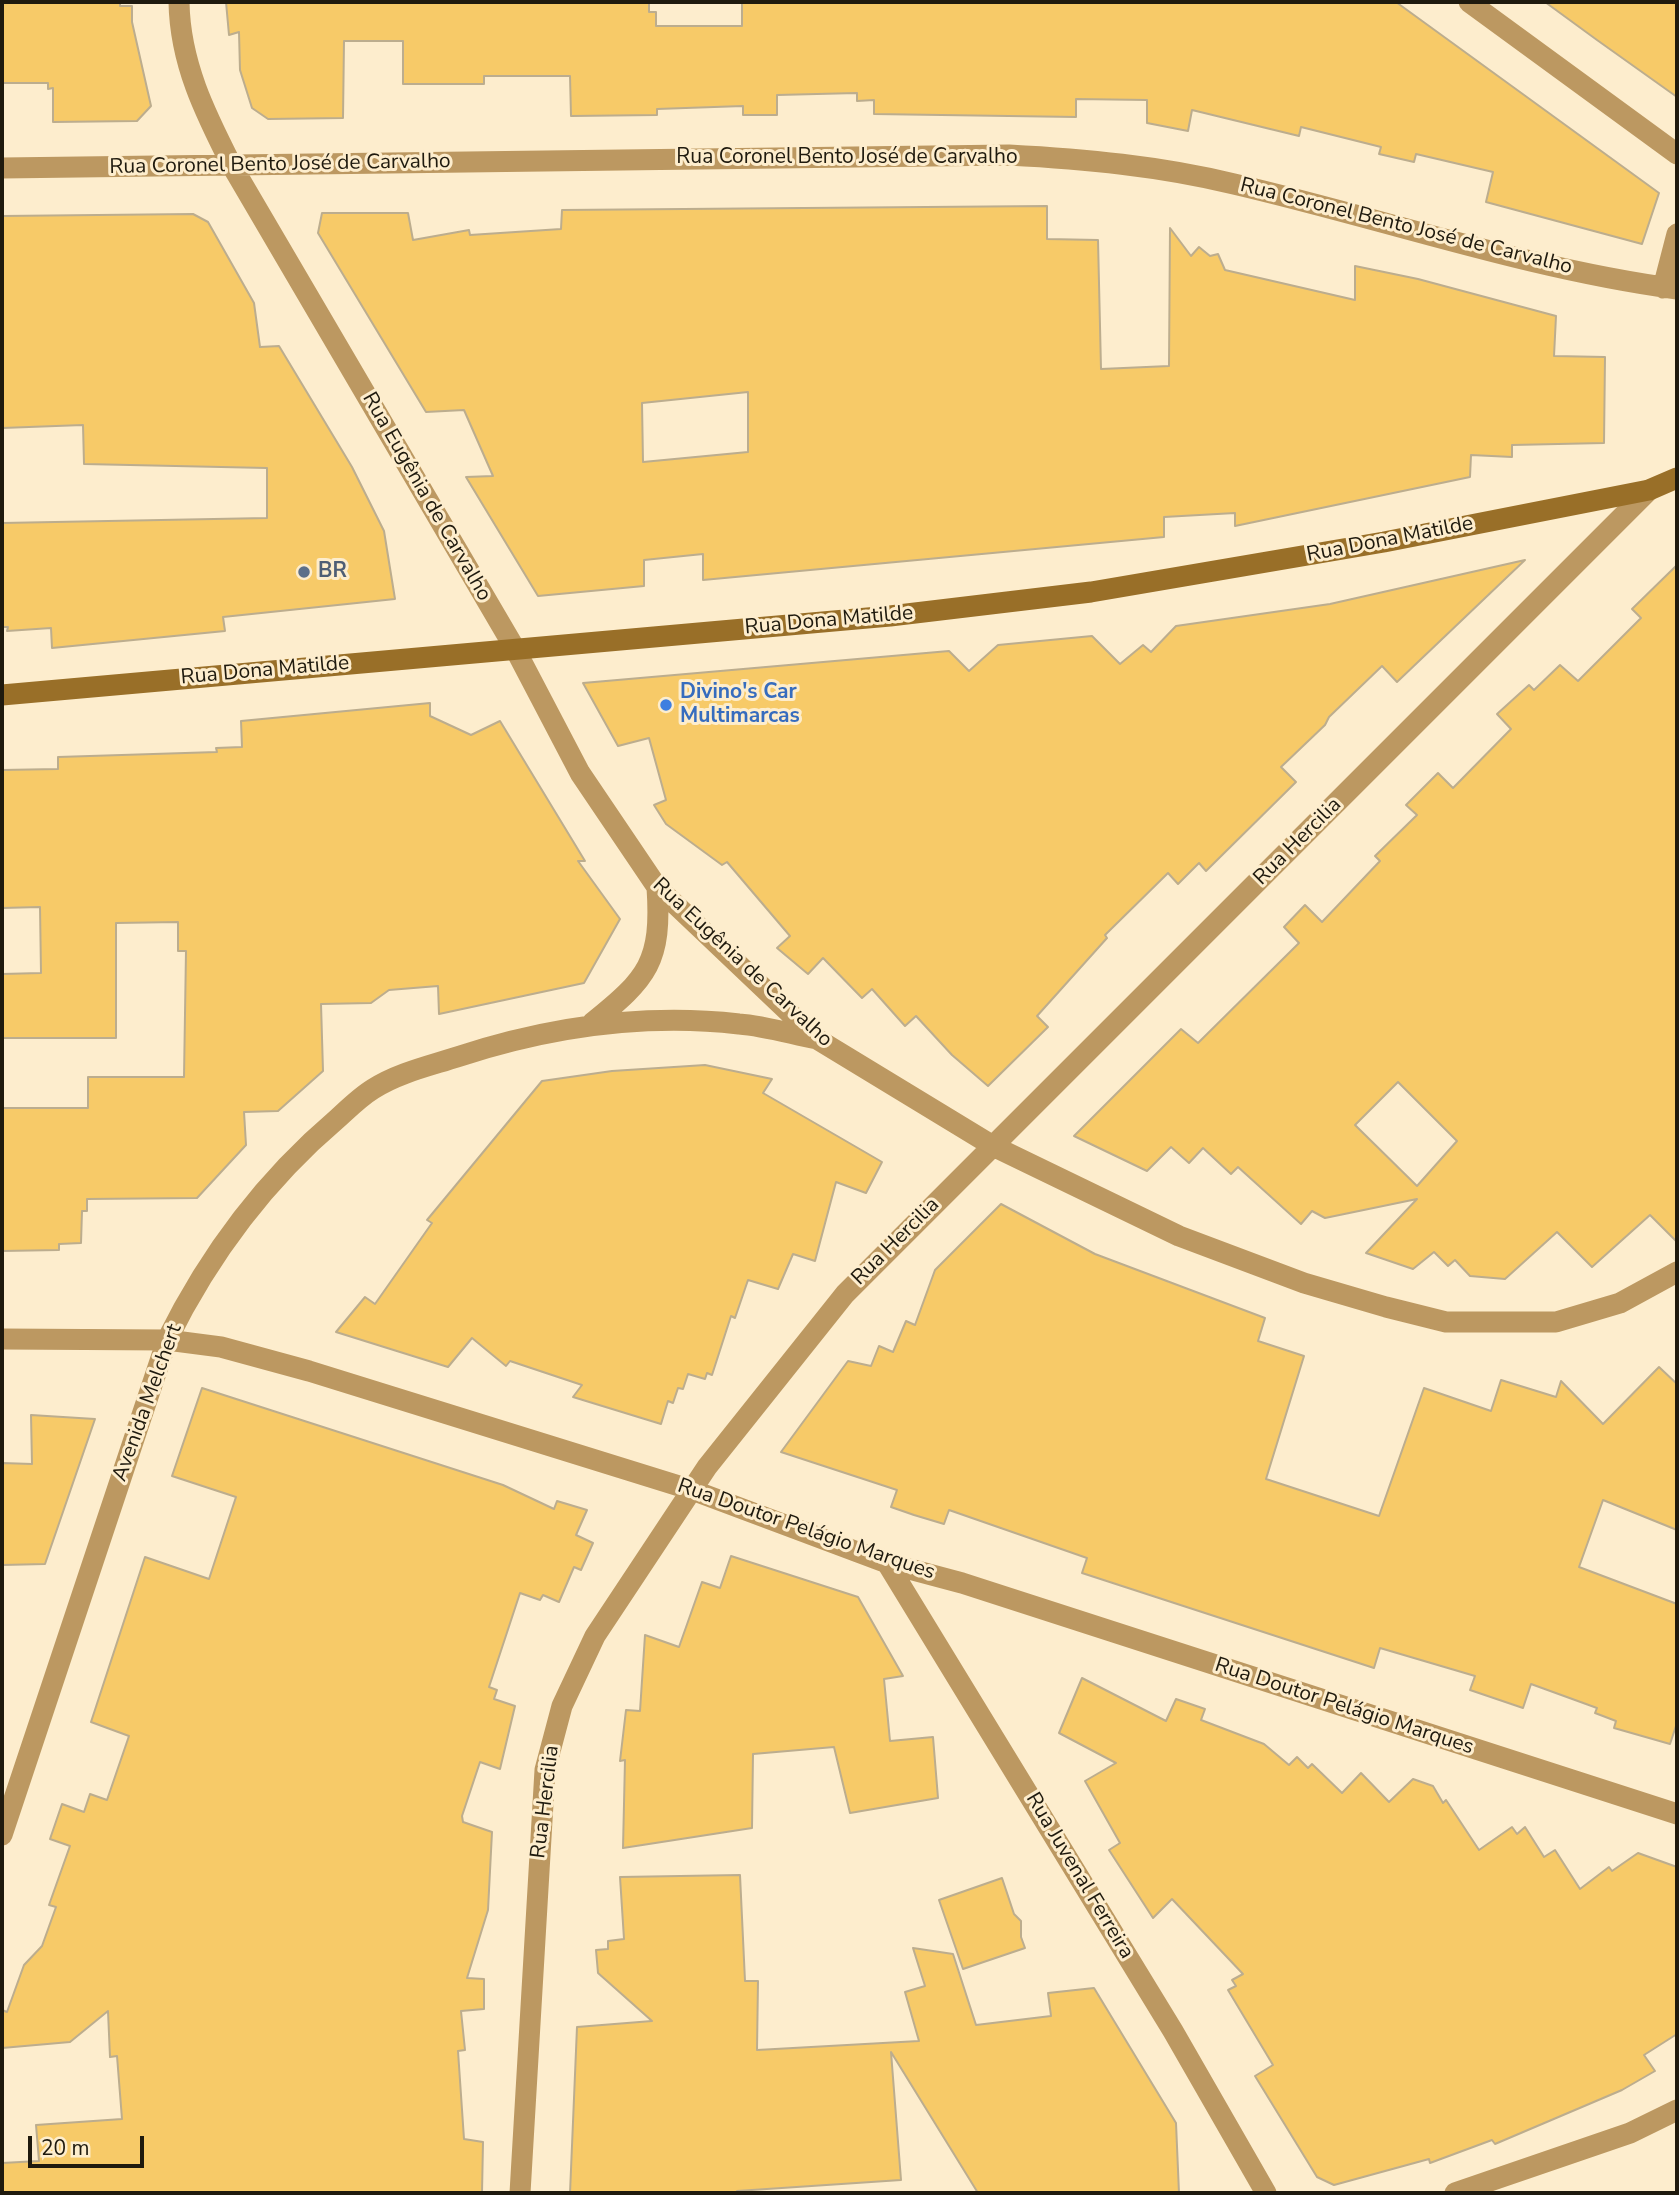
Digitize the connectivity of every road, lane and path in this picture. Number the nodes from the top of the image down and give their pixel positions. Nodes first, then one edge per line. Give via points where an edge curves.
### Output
1 (178, 2) edge
2 (1469, 2) edge
3 (1677, 154) edge
4 (232, 166) junction
5 (2, 168) edge
6 (1677, 234) edge
7 (1670, 288) edge
8 (1677, 478) edge
9 (1649, 490) junction
10 (514, 647) junction
11 (2, 695) edge
12 (657, 887) junction
13 (592, 1023) junction
14 (817, 1039) junction
15 (993, 1146) junction
16 (1677, 1272) edge
17 (2, 1339) edge
18 (167, 1340) junction
19 (692, 1490) junction
20 (887, 1563) junction
21 (1677, 1814) edge
22 (2, 1835) edge
23 (1677, 2110) edge
24 (520, 2193) edge
25 (1266, 2193) edge
26 (1455, 2193) edge

1 - 4 street, Rua Eugênia de Carvalho via 187,66
2 - 3 street
4 - 5 street, Rua Coronel Bento José de Carvalho
4 - 7 street, Rua Coronel Bento José de Carvalho via 1009,155 1096,160 1231,183 1547,264
4 - 10 street, Rua Eugênia de Carvalho
6 - 7 street
8 - 9 street, Rua Dona Matilde
9 - 10 street, Rua Dona Matilde via 1384,542 1091,592 890,616
9 - 15 street, Rua Hercilia
10 - 11 street, Rua Dona Matilde
10 - 12 street, Rua Eugênia de Carvalho via 580,773
12 - 13 street, Avenida Melchert via 655,953 633,990
12 - 14 street, Rua Eugênia de Carvalho
13 - 14 street, Avenida Melchert via 664,1019 741,1024
13 - 18 street, Avenida Melchert via 491,1046 373,1088 256,1199 195,1283
14 - 15 street, Rua Eugênia de Carvalho
15 - 16 street, Rua Eugênia de Carvalho via 1179,1236 1304,1283 1446,1322 1556,1322 1620,1303
15 - 19 street, Rua Hercilia via 845,1294 746,1415
17 - 18 street, Rua Doutor Pelágio Marques
18 - 19 street, Rua Doutor Pelágio Marques via 221,1347 309,1371
18 - 22 street, Avenida Melchert
19 - 20 street, Rua Doutor Pelágio Marques
19 - 24 street, Rua Hercilia via 595,1636 562,1706 545,1770
20 - 21 street, Rua Doutor Pelágio Marques via 962,1583
20 - 25 street, Rua Juvenal Ferreira via 1173,2031
23 - 26 street via 1630,2133

